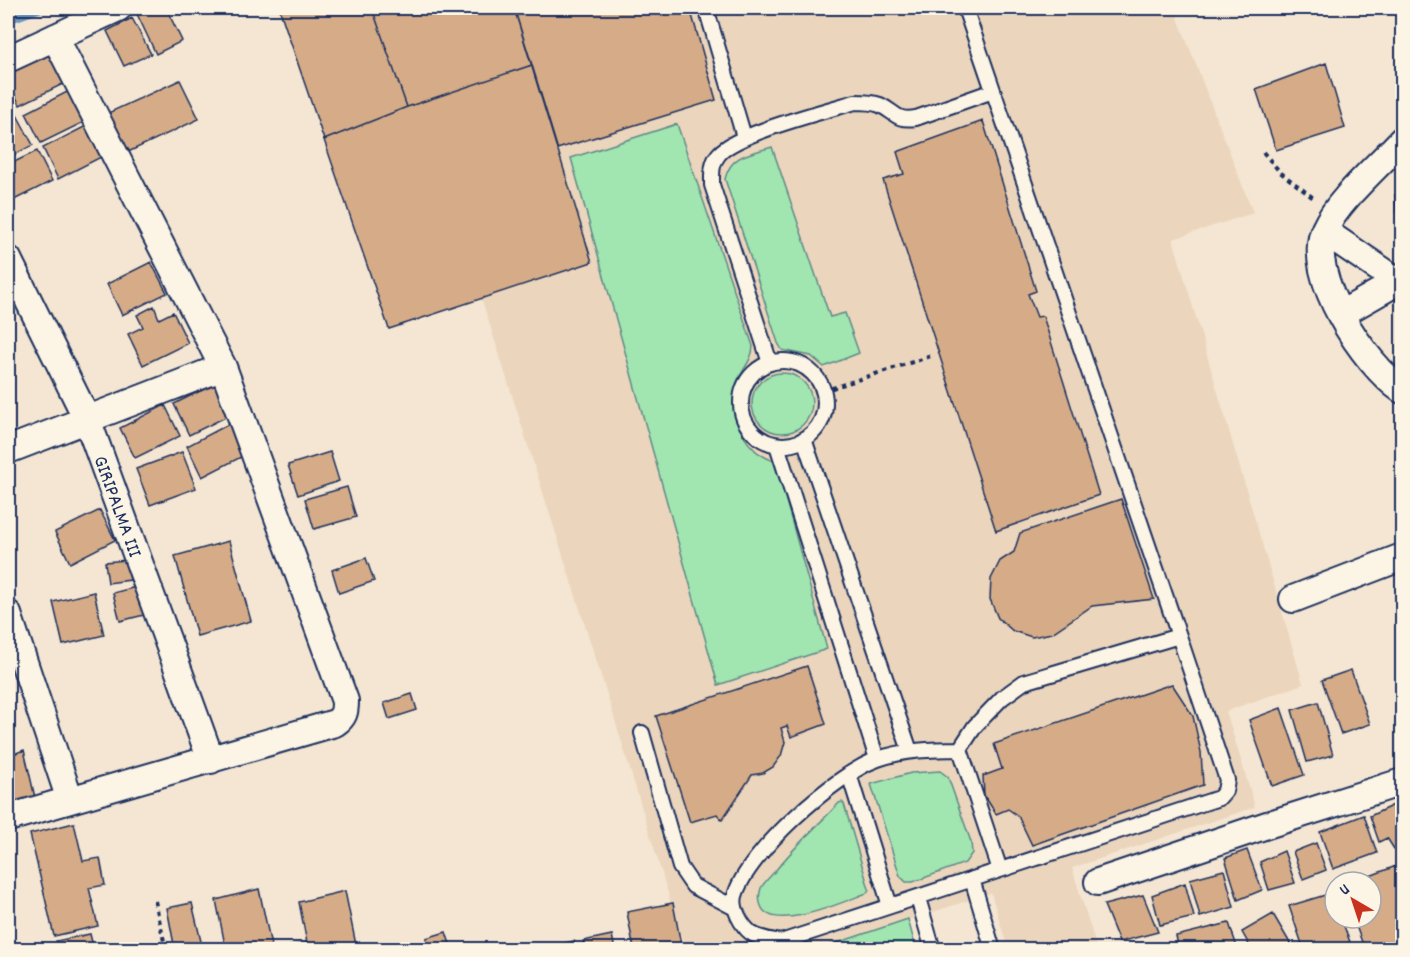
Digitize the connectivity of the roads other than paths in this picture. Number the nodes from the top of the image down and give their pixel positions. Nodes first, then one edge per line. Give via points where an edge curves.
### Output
1 (118, 8) edge
2 (706, 8) edge
3 (965, 8) edge
4 (55, 37) junction
5 (8, 59) edge
6 (993, 91) junction
7 (744, 138) junction
8 (1402, 140) edge
9 (1329, 222) junction
10 (8, 259) edge
11 (1400, 283) edge
12 (1341, 314) junction
13 (770, 363) junction
14 (223, 367) junction
15 (1402, 390) edge
16 (87, 419) junction
17 (804, 439) junction
18 (777, 445) junction
19 (8, 450) edge
20 (1402, 558) edge
21 (1293, 599) dead end
22 (8, 614) edge
23 (1179, 636) junction
24 (642, 733) dead end
25 (960, 749) junction
26 (910, 751) junction
27 (877, 759) junction
28 (211, 760) junction
29 (849, 774) junction
30 (1402, 782) edge
31 (70, 800) junction
32 (8, 818) edge
33 (1000, 870) junction
34 (972, 879) junction
35 (1098, 882) dead end
36 (918, 898) junction
37 (890, 906) junction
38 (735, 908) junction
39 (933, 950) edge
40 (993, 950) edge

1 - 4 street
2 - 7 lane
3 - 6 lane
4 - 5 street
4 - 14 street
6 - 7 lane via 902,120 879,105 855,102
6 - 23 lane
7 - 13 lane via 719,154 712,166 712,185
8 - 9 street
9 - 11 street
9 - 12 street via 1320,243 1321,264
10 - 16 street, GIRIPALMA III
11 - 12 street
12 - 15 street via 1379,370
13 - 17 lane via 803,366 812,372 823,391 824,413
13 - 18 lane via 752,376 741,407 757,436
14 - 16 street
14 - 28 street via 345,708 344,715 335,723
16 - 19 street
16 - 28 street, GIRIPALMA III
17 - 18 lane
17 - 26 lane
18 - 27 lane
20 - 21 street
22 - 31 street
23 - 25 lane via 1024,682 975,726
23 - 33 lane via 1227,780 1225,791 1219,798
24 - 38 lane via 683,873 693,886
25 - 26 lane
25 - 33 lane
26 - 27 lane
27 - 29 lane
28 - 31 street
29 - 37 lane
29 - 38 lane via 817,797 760,856 734,898
30 - 35 street
31 - 32 street
33 - 34 lane
34 - 36 lane
34 - 40 lane
36 - 37 lane
36 - 39 lane
37 - 38 lane via 781,942 751,933

